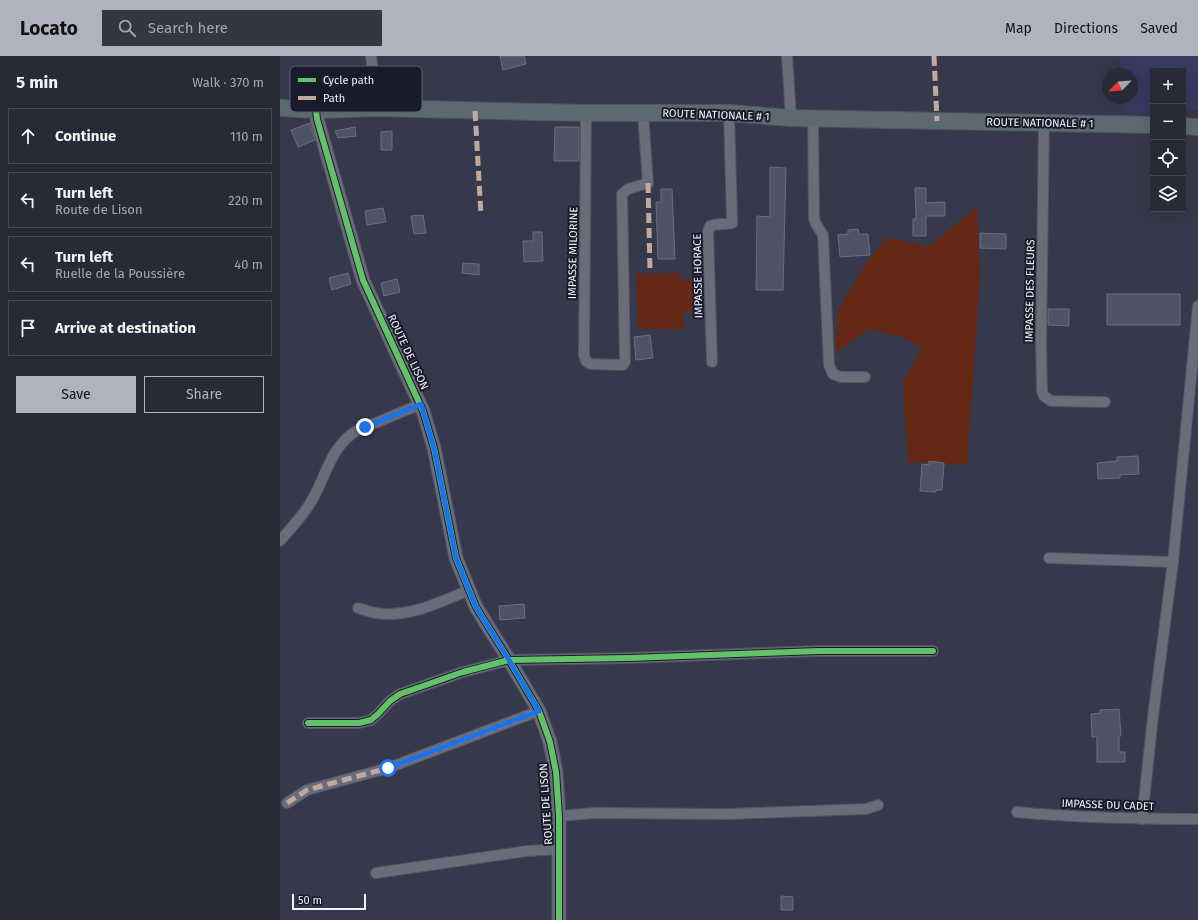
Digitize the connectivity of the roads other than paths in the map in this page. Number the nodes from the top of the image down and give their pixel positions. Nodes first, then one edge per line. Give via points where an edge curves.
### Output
1 (371, 56) edge
2 (787, 56) edge
3 (372, 66) edge
4 (280, 108) edge
5 (290, 109) edge
6 (422, 109) edge
7 (316, 112) edge
8 (643, 113) junction
9 (729, 113) junction
10 (586, 114) junction
11 (791, 118) junction
12 (813, 118) junction
13 (1044, 123) junction
14 (1150, 125) edge
15 (1186, 126) edge
16 (1198, 127) edge
17 (1198, 306) edge
18 (1196, 339) edge
19 (712, 362) dead end
20 (865, 377) dead end
21 (1105, 402) dead end
22 (421, 404) junction
23 (280, 541) edge
24 (1049, 558) dead end
25 (1173, 562) junction
26 (470, 590) junction
27 (358, 608) dead end
28 (933, 652) dead end
29 (509, 660) junction
30 (539, 711) junction
31 (308, 723) dead end
32 (286, 803) dead end
33 (878, 805) dead end
34 (1017, 812) dead end
35 (559, 816) junction
36 (1142, 819) junction
37 (1198, 819) edge
38 (559, 849) junction
39 (376, 873) dead end
40 (559, 920) edge

1 - 3 street
2 - 11 street
4 - 5 main road, ROUTE NATIONALE # 1
6 - 10 main road, ROUTE NATIONALE # 1
7 - 22 street, ROUTE DE LISON via 363,280
8 - 9 main road, ROUTE NATIONALE # 1
8 - 10 main road, ROUTE NATIONALE # 1
8 - 10 street, IMPASSE MILORINE via 648,183 628,189 622,194 625,362 623,365 590,364 584,355
9 - 11 main road, ROUTE NATIONALE # 1
9 - 19 street, IMPASSE HORACE via 732,223 713,224 708,232
11 - 12 main road, ROUTE NATIONALE # 1
12 - 13 main road, ROUTE NATIONALE # 1
12 - 20 street via 814,218 823,235 829,365 833,374 841,378
13 - 14 main road, ROUTE NATIONALE # 1
13 - 21 street, IMPASSE DES FLEURS via 1042,391 1051,401
15 - 16 main road
17 - 18 street
18 - 25 street
22 - 23 street via 347,437 334,453 309,506
22 - 26 street, ROUTE DE LISON via 434,448 456,558
24 - 25 street
25 - 36 street
26 - 27 street via 430,606 402,613 376,613
26 - 29 street, ROUTE DE LISON via 476,607
28 - 29 street via 819,651
29 - 30 street, ROUTE DE LISON
29 - 31 street via 463,672 400,694 371,720 359,723
30 - 32 street via 388,768 308,790
30 - 35 street, ROUTE DE LISON via 550,742 556,772
33 - 35 street via 866,809 728,814 594,813
34 - 36 street, IMPASSE DU CADET
35 - 38 street, ROUTE DE LISON
36 - 37 street, IMPASSE DU CADET
38 - 39 street via 527,851
38 - 40 street, ROUTE DE LISON

